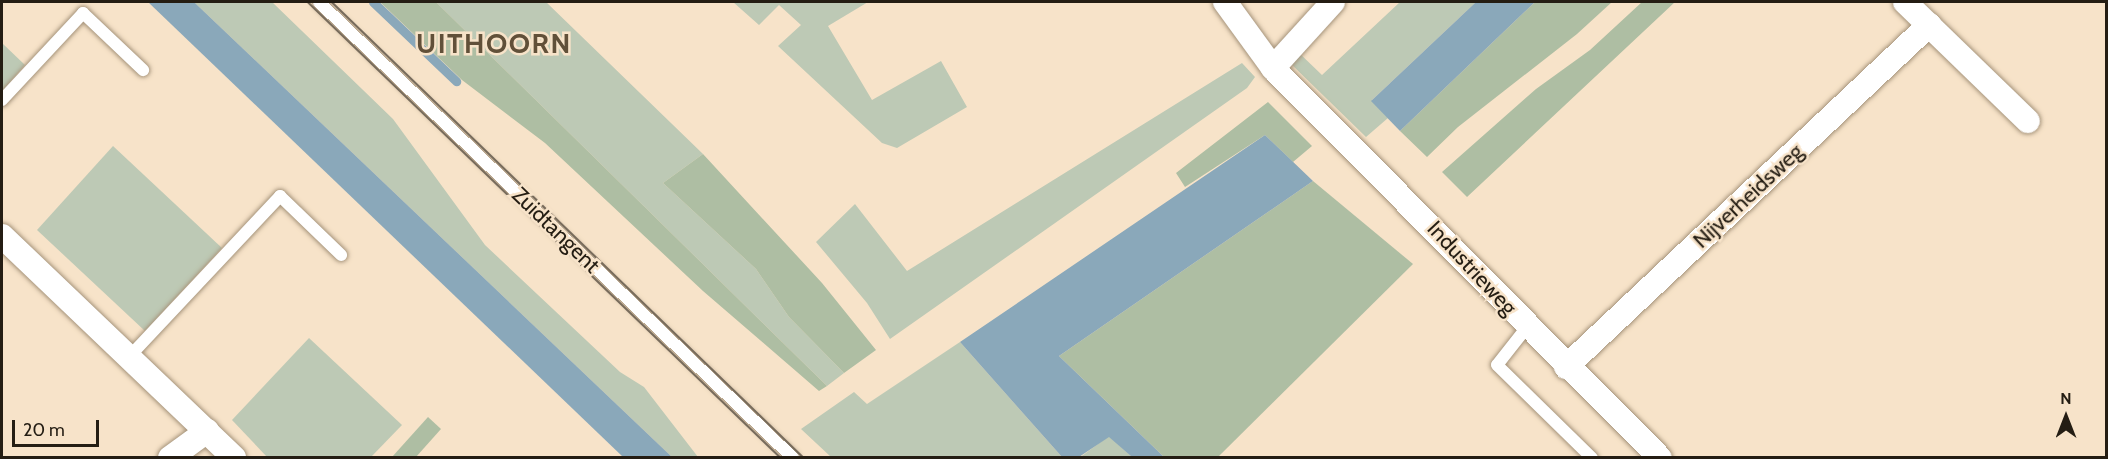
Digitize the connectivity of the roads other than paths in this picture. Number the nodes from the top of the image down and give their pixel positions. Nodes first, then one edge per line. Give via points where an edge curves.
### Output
1 (319, 2) edge
2 (1225, 2) edge
3 (1333, 2) edge
4 (1905, 2) edge
5 (1929, 25) junction
6 (143, 70) dead end
7 (1279, 73) junction
8 (2, 100) edge
9 (2028, 121) dead end
10 (7, 249) edge
11 (341, 255) dead end
12 (1527, 327) junction
13 (129, 357) junction
14 (1566, 367) junction
15 (207, 431) junction
16 (170, 458) edge
17 (234, 458) edge
18 (793, 458) edge
19 (1592, 458) edge
20 (1660, 458) edge

1 - 18 lane, Zuidtangent
2 - 7 street, Industrieweg
3 - 7 street
4 - 5 street
5 - 9 street
5 - 14 street, Nijverheidsweg
6 - 8 lane via 83,13
7 - 12 street, Industrieweg via 1408,199
10 - 13 street
11 - 13 lane via 280,196
12 - 14 street, Industrieweg
12 - 19 lane via 1497,364
13 - 15 street
14 - 20 street, Industrieweg
15 - 16 street
15 - 17 street

